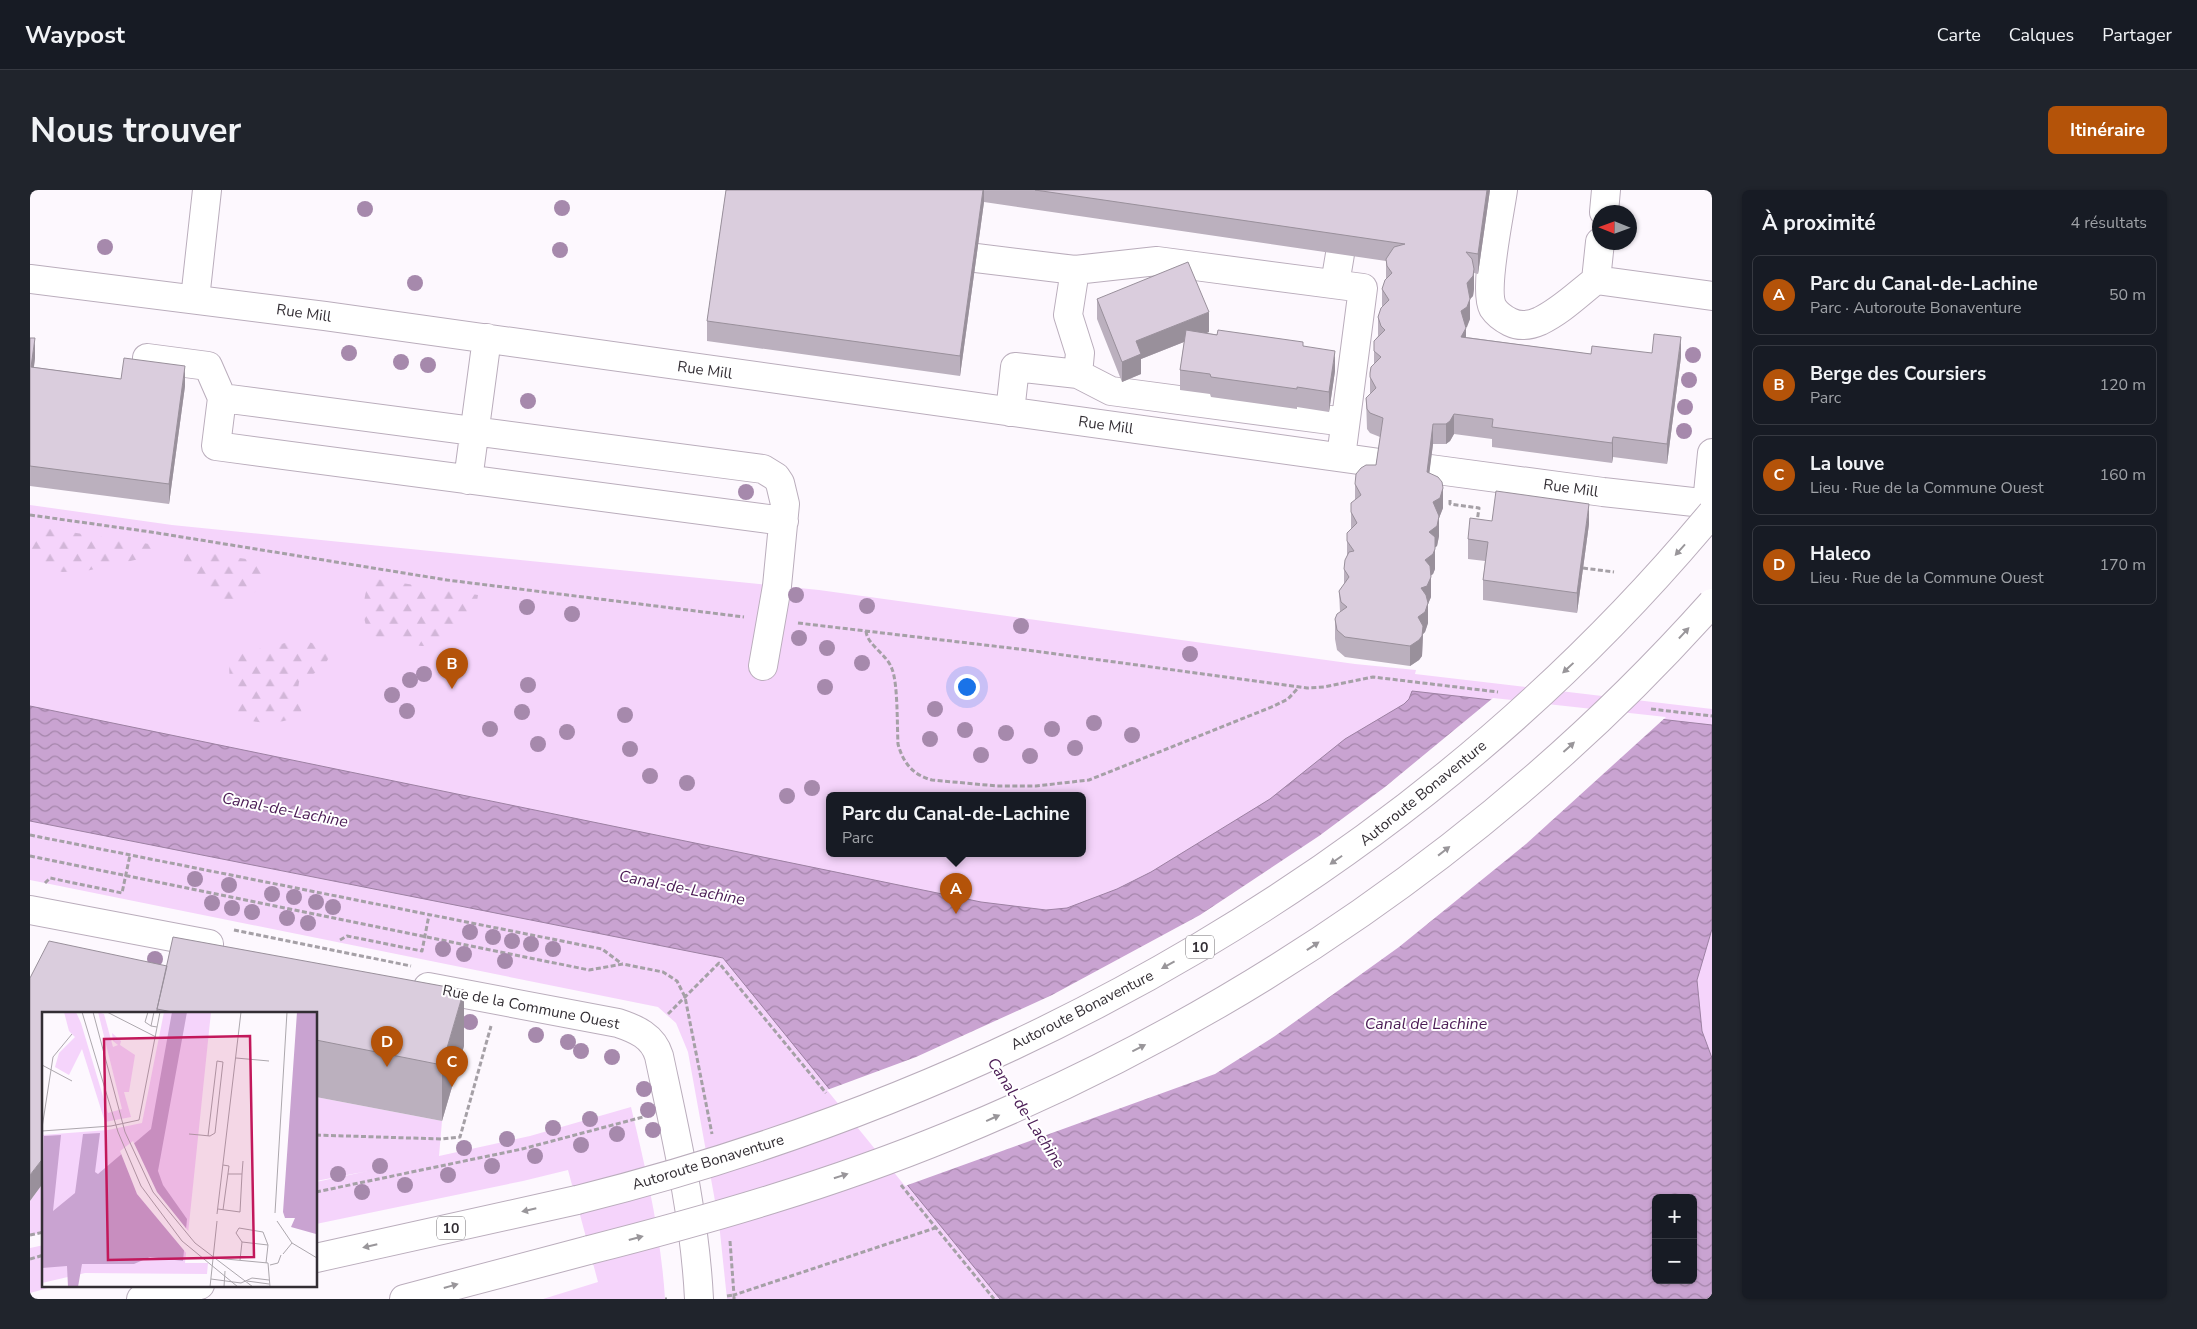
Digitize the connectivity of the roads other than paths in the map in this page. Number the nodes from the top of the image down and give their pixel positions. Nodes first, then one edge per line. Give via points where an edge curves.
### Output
1 (207, 190) edge
2 (1503, 190) edge
3 (1606, 190) edge
4 (1605, 205) edge
5 (1599, 250) edge
6 (1340, 254) edge
7 (976, 258) edge
8 (1075, 270) junction
9 (30, 279) edge
10 (1596, 280) junction
11 (1335, 284) junction
12 (1712, 296) edge
13 (195, 299) junction
14 (488, 338) junction
15 (147, 358) dead end
16 (1078, 374) junction
17 (222, 398) junction
18 (1010, 412) junction
19 (1346, 422) junction
20 (474, 432) junction
21 (1712, 453) edge
22 (1341, 457) junction
23 (1380, 463) edge
24 (1430, 469) edge
25 (468, 480) junction
26 (1710, 507) edge
27 (784, 521) junction
28 (1712, 603) edge
29 (764, 666) dead end
30 (30, 910) edge
31 (230, 948) edge
32 (403, 982) edge
33 (318, 1258) edge
34 (196, 1286) edge
35 (141, 1299) edge
36 (404, 1299) edge
37 (699, 1299) edge

1 - 13 main road
2 - 10 main road via 1490,289 1493,308 1501,317 1516,325 1539,321
3 - 4 main road
5 - 10 main road
6 - 11 main road
7 - 8 main road
8 - 11 main road via 1157,261
8 - 16 main road via 1068,315 1080,353
9 - 13 main road, Rue Mill
10 - 12 main road
11 - 19 main road via 1363,288
13 - 14 main road, Rue Mill
14 - 18 main road, Rue Mill
14 - 20 main road
15 - 17 main road via 208,366
16 - 18 main road via 1016,366
16 - 19 main road via 1111,391
17 - 20 main road
17 - 25 main road via 216,446
18 - 22 main road, Rue Mill
19 - 22 main road
20 - 25 main road
20 - 27 main road via 763,469 776,477 783,490
21 - 26 main road
22 - 23 main road, Rue Mill
24 - 26 main road, Rue Mill
25 - 27 main road
26 -> 33 main road, Autoroute Bonaventure / 10, bridge via 1645,589 1597,639 1429,790 1348,852 1231,929 1141,980 1032,1036 899,1096 814,1129 577,1200
27 - 29 main road
36 -> 28 main road, bridge via 740,1209 947,1137 1100,1067 1295,958 1442,853 1526,786 1628,691
30 - 31 main road
32 - 37 main road, Rue de la Commune Ouest via 618,1023 639,1031 653,1042 660,1056 689,1211
34 - 35 main road

